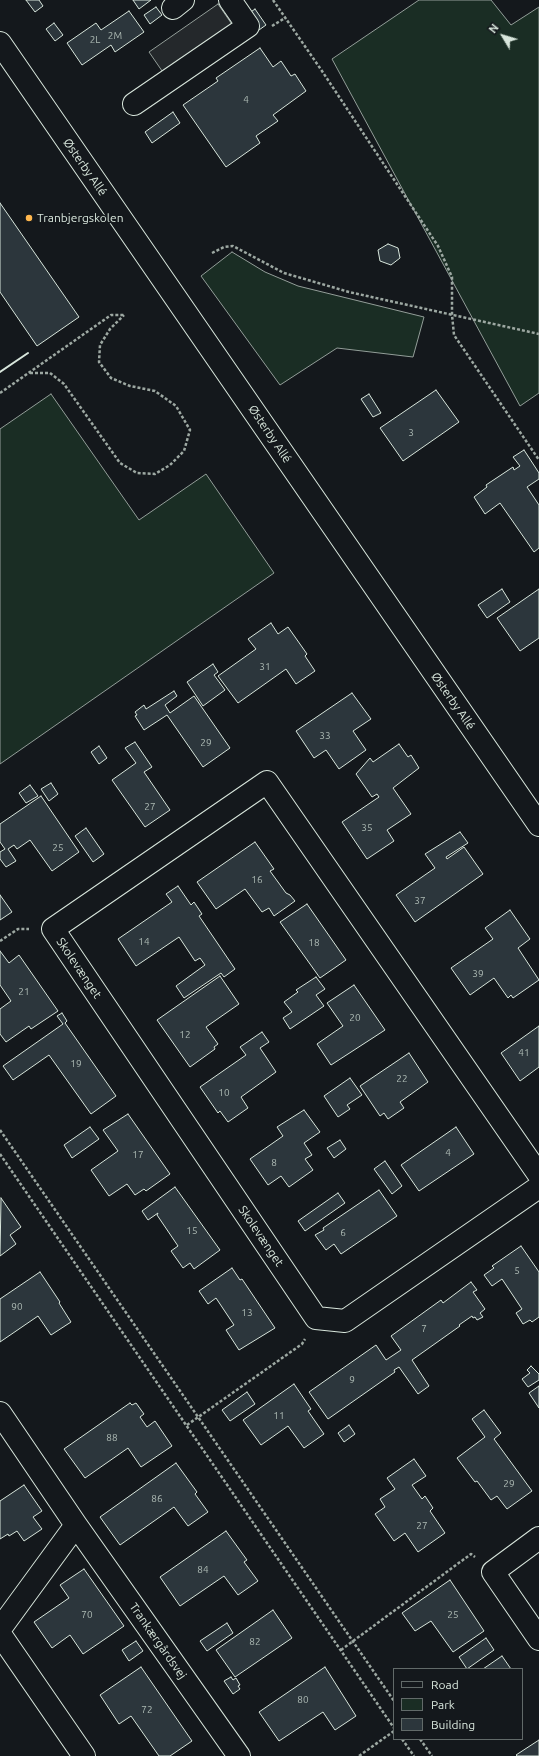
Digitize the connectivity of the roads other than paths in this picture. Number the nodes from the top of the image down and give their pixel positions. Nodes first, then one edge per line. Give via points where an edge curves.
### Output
1 (230, 0) edge
2 (0, 43) edge
3 (134, 104) dead end
4 (539, 825) edge
5 (539, 1174) edge
6 (539, 1187) edge
7 (0, 1413) edge
8 (76, 1526) junction
9 (539, 1538) edge
10 (0, 1629) edge
11 (0, 1634) edge
12 (539, 1639) edge
13 (84, 1756) edge
14 (239, 1756) edge

1 - 3 street via 248,26
2 - 4 street, Østerby Allé
5 - 6 street, Skolevænget via 267,782 54,929 316,1318 345,1321
7 - 8 street, Trankærgårdsvej
8 - 10 street
8 - 14 street, Trankærgårdsvej
9 - 12 street via 492,1572
11 - 13 street

